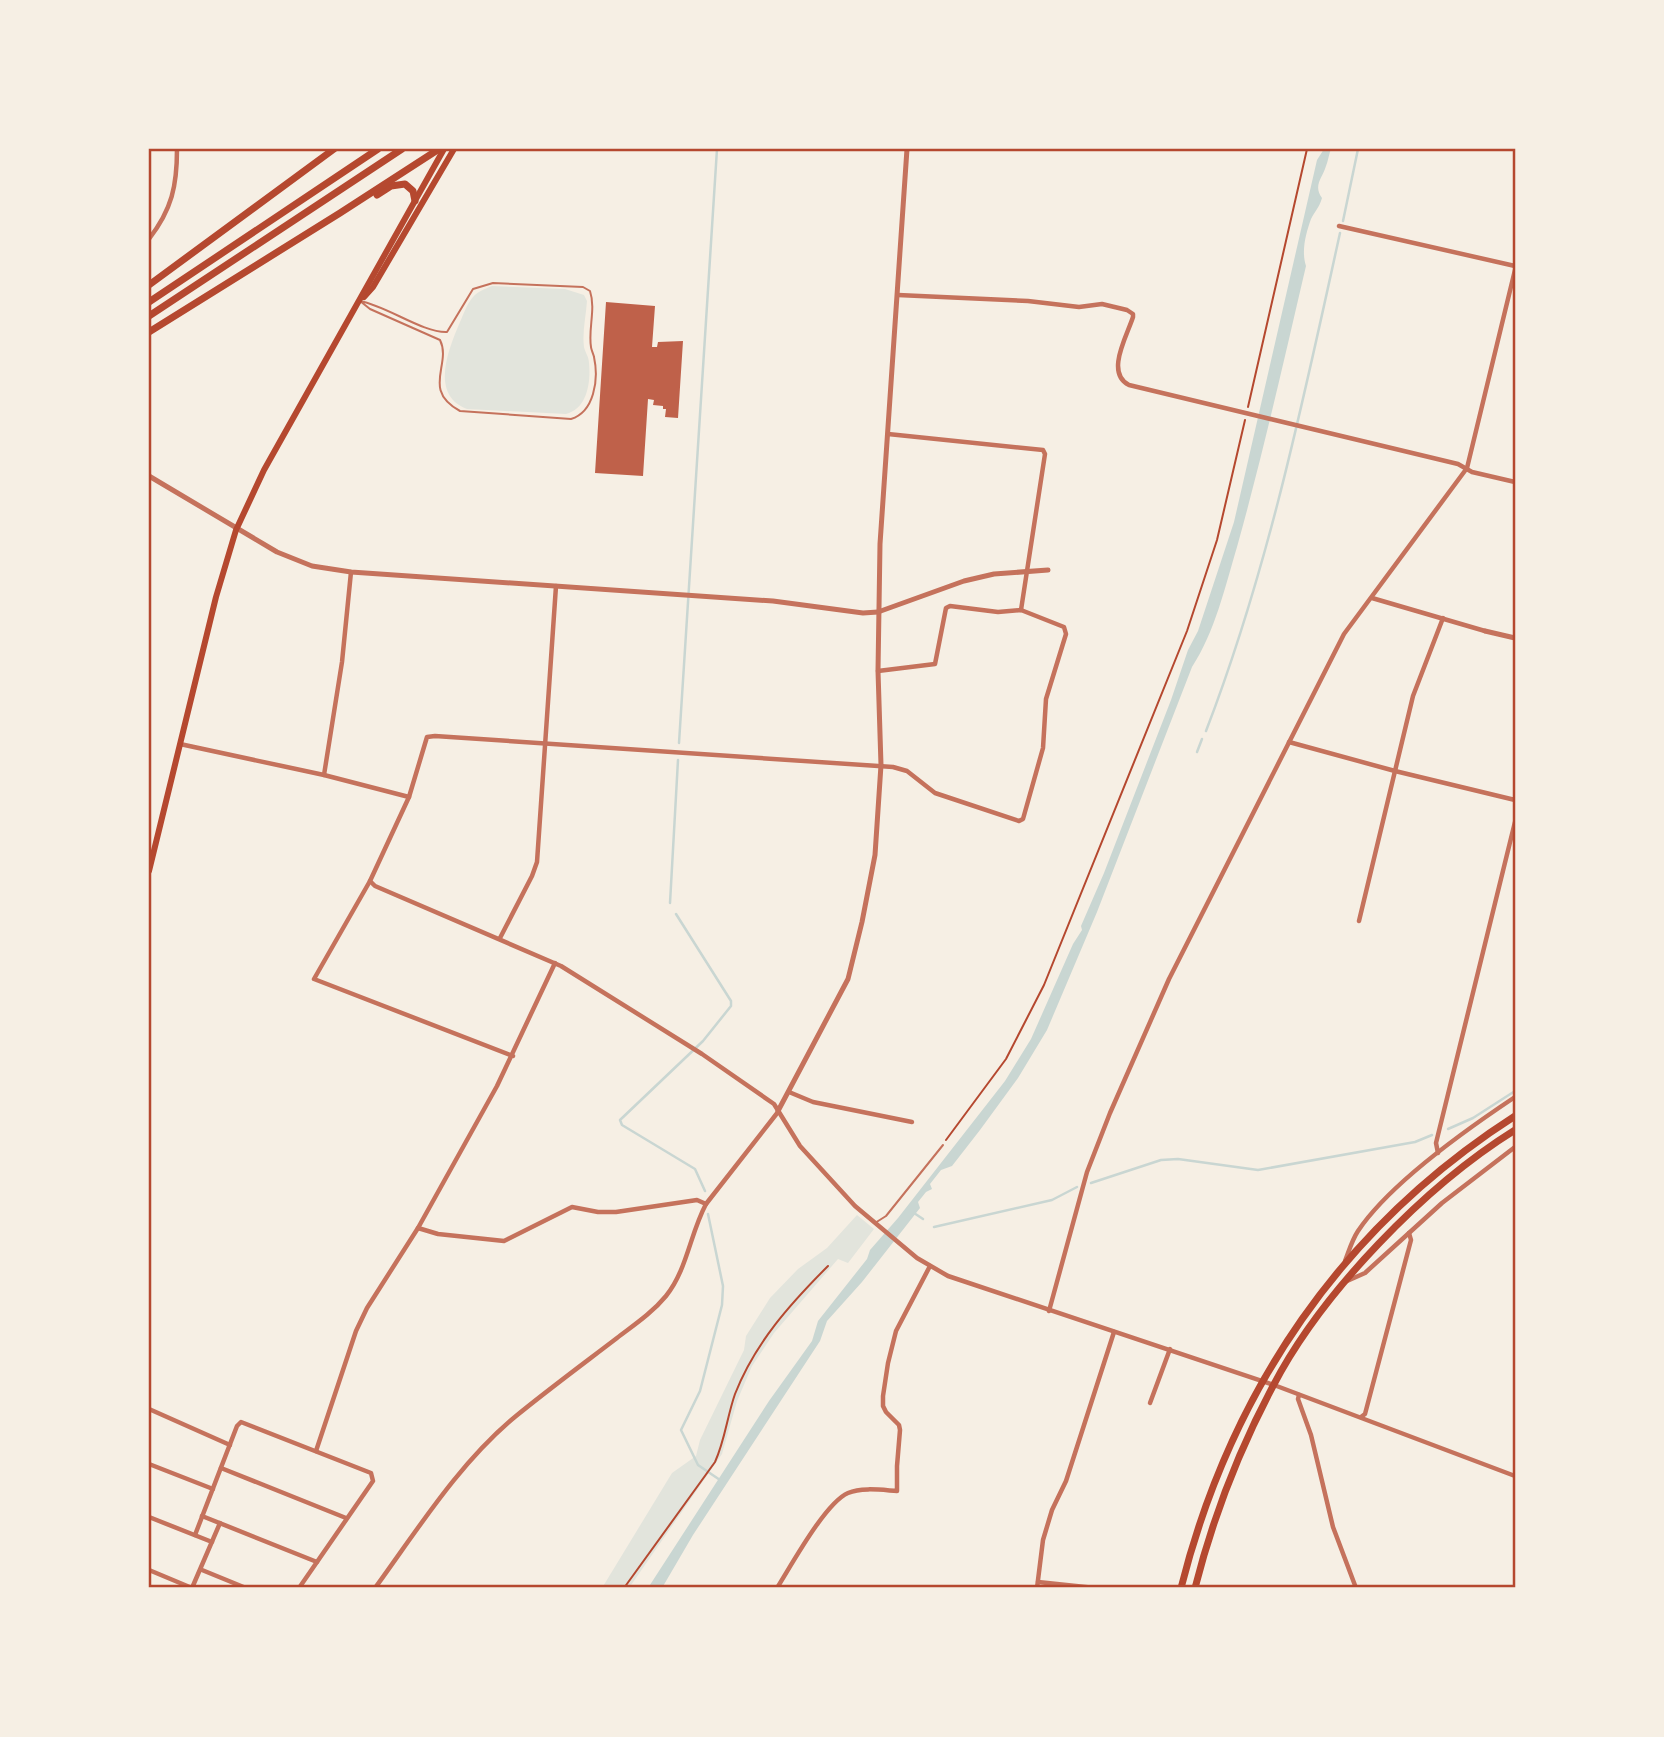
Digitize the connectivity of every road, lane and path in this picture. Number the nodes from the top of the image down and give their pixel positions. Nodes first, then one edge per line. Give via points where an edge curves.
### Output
1 (177, 149) edge
2 (334, 149) edge
3 (378, 149) edge
4 (402, 149) edge
5 (441, 149) edge
6 (454, 149) edge
7 (907, 149) edge
8 (1307, 149) edge
9 (415, 201) junction
10 (340, 213) junction
11 (1339, 226) dead end
12 (149, 239) edge
13 (1515, 268) edge
14 (149, 285) edge
15 (898, 295) junction
16 (360, 301) junction
17 (149, 302) edge
18 (149, 316) edge
19 (149, 332) edge
20 (1248, 413) junction
21 (888, 434) junction
22 (1467, 468) junction
23 (149, 476) edge
24 (1515, 482) edge
25 (236, 530) junction
26 (1027, 570) junction
27 (1048, 570) dead end
28 (351, 572) junction
29 (556, 586) junction
30 (1372, 598) junction
31 (1021, 610) junction
32 (878, 612) junction
33 (1443, 618) junction
34 (1485, 631) joint
35 (1515, 638) edge
36 (878, 671) junction
37 (1289, 742) junction
38 (546, 743) junction
39 (180, 744) junction
40 (881, 765) junction
41 (1395, 771) junction
42 (324, 775) junction
43 (409, 797) junction
44 (1515, 800) edge
45 (1515, 822) edge
46 (149, 871) edge
47 (370, 881) junction
48 (1359, 921) dead end
49 (500, 938) junction
50 (555, 963) junction
51 (513, 1056) junction
52 (789, 1093) junction
53 (1515, 1097) edge
54 (778, 1111) junction
55 (1515, 1116) edge
56 (912, 1122) dead end
57 (1515, 1130) edge
58 (943, 1144) joint
59 (1515, 1147) edge
60 (1438, 1153) junction
61 (706, 1204) junction
62 (877, 1224) junction
63 (418, 1228) junction
64 (1409, 1233) junction
65 (828, 1266) dead end
66 (930, 1266) junction
67 (1342, 1268) junction
68 (1347, 1281) junction
69 (1049, 1311) junction
70 (1114, 1332) junction
71 (1170, 1349) junction
72 (1261, 1381) junction
73 (1273, 1385) junction
74 (1299, 1395) junction
75 (1150, 1403) dead end
76 (149, 1409) edge
77 (1361, 1417) junction
78 (230, 1445) junction
79 (316, 1451) junction
80 (149, 1464) edge
81 (221, 1468) junction
82 (1515, 1476) edge
83 (212, 1489) junction
84 (202, 1516) junction
85 (149, 1517) edge
86 (346, 1518) junction
87 (220, 1523) junction
88 (195, 1535) junction
89 (212, 1542) junction
90 (317, 1562) junction
91 (149, 1570) edge
92 (201, 1570) junction
93 (1037, 1585) edge
94 (192, 1588) edge
95 (246, 1588) edge
96 (299, 1588) edge
97 (375, 1588) edge
98 (624, 1588) edge
99 (777, 1588) edge
100 (1095, 1588) edge
101 (1181, 1588) edge
102 (1195, 1588) edge
103 (1356, 1588) edge

1 - 12 street via 173,195
2 - 14 highway
3 - 17 highway
4 - 18 highway
5 - 9 main road
5 - 10 highway
6 - 16 main road
7 - 15 street
8 - 20 path
9 - 10 highway via 410,187 400,184
9 - 16 main road
10 - 19 highway
11 - 13 street
13 - 22 street
15 - 20 street via 1079,307 1102,304 1127,310 1133,317 1117,369 1124,383
15 - 21 street
16 - 16 lane via 447,332 472,289 479,285 583,287 593,299 592,399 583,413 570,419 460,411 445,401 441,391 440,340
16 - 25 main road via 264,470
20 - 22 street
20 - 58 path via 1217,540 1187,631 1044,985 1006,1059
21 - 26 street via 1043,450
21 - 32 street
22 - 24 street
22 - 30 street
23 - 25 street
25 - 28 street via 297,561
25 - 39 main road
26 - 27 street
26 - 31 street
26 - 32 street via 964,581
28 - 29 street
28 - 42 street
29 - 32 street
29 - 38 street
30 - 33 street
30 - 37 street via 1344,634
31 - 36 street via 950,606 935,664
31 - 40 street via 1064,626 1066,634 1046,699 1042,748 1023,819 941,796 907,771
32 - 36 street
33 - 34 street
33 - 41 street via 1413,696
34 - 35 street
36 - 40 street
37 - 41 street
37 - 69 street via 1169,979 1110,1113 1087,1172
38 - 40 street
38 - 43 street via 429,736
38 - 49 street via 537,862
39 - 42 street
39 - 46 main road
40 - 52 street via 875,855 853,961
41 - 44 street
41 - 48 street
42 - 43 street
43 - 47 street
45 - 60 street via 1436,1143
47 - 49 street
47 - 51 street via 314,979
49 - 50 street
50 - 51 street
50 - 54 street via 691,1046
51 - 63 street
52 - 54 street
52 - 56 street
53 - 60 street
54 - 61 street
54 - 62 street via 800,1146
55 - 67 highway via 1441,1170
57 - 68 highway via 1415,1209
58 - 62 lane
59 - 64 street
60 - 67 street via 1365,1222
61 - 63 street via 697,1200 606,1212 572,1207 504,1241
61 - 97 street via 680,1273 665,1297 488,1442
62 - 66 street
63 - 79 street via 356,1331
64 - 68 street via 1364,1273
64 - 77 street via 1411,1240
65 - 98 path via 754,1352 715,1462
66 - 69 street
66 - 99 street via 896,1331 883,1396 886,1412 900,1430 897,1491 862,1490 837,1501
67 - 72 highway
68 - 73 highway
69 - 70 street
70 - 71 street
70 - 93 street via 1066,1481 1052,1510
71 - 72 street
71 - 75 street
72 - 73 street
72 - 101 highway via 1214,1479
73 - 74 street
73 - 102 highway via 1233,1471
74 - 77 street
74 - 103 street via 1333,1527
76 - 78 street
77 - 82 street
78 - 79 street via 239,1423 244,1422
78 - 81 street
79 - 86 street via 373,1476
80 - 83 street
81 - 83 street
81 - 86 street
83 - 84 street
84 - 87 street
84 - 88 street
85 - 88 street
86 - 90 street
87 - 89 street
87 - 90 street
88 - 89 street
89 - 92 street
90 - 96 street
91 - 94 street
92 - 94 street
92 - 95 street
93 - 100 street

